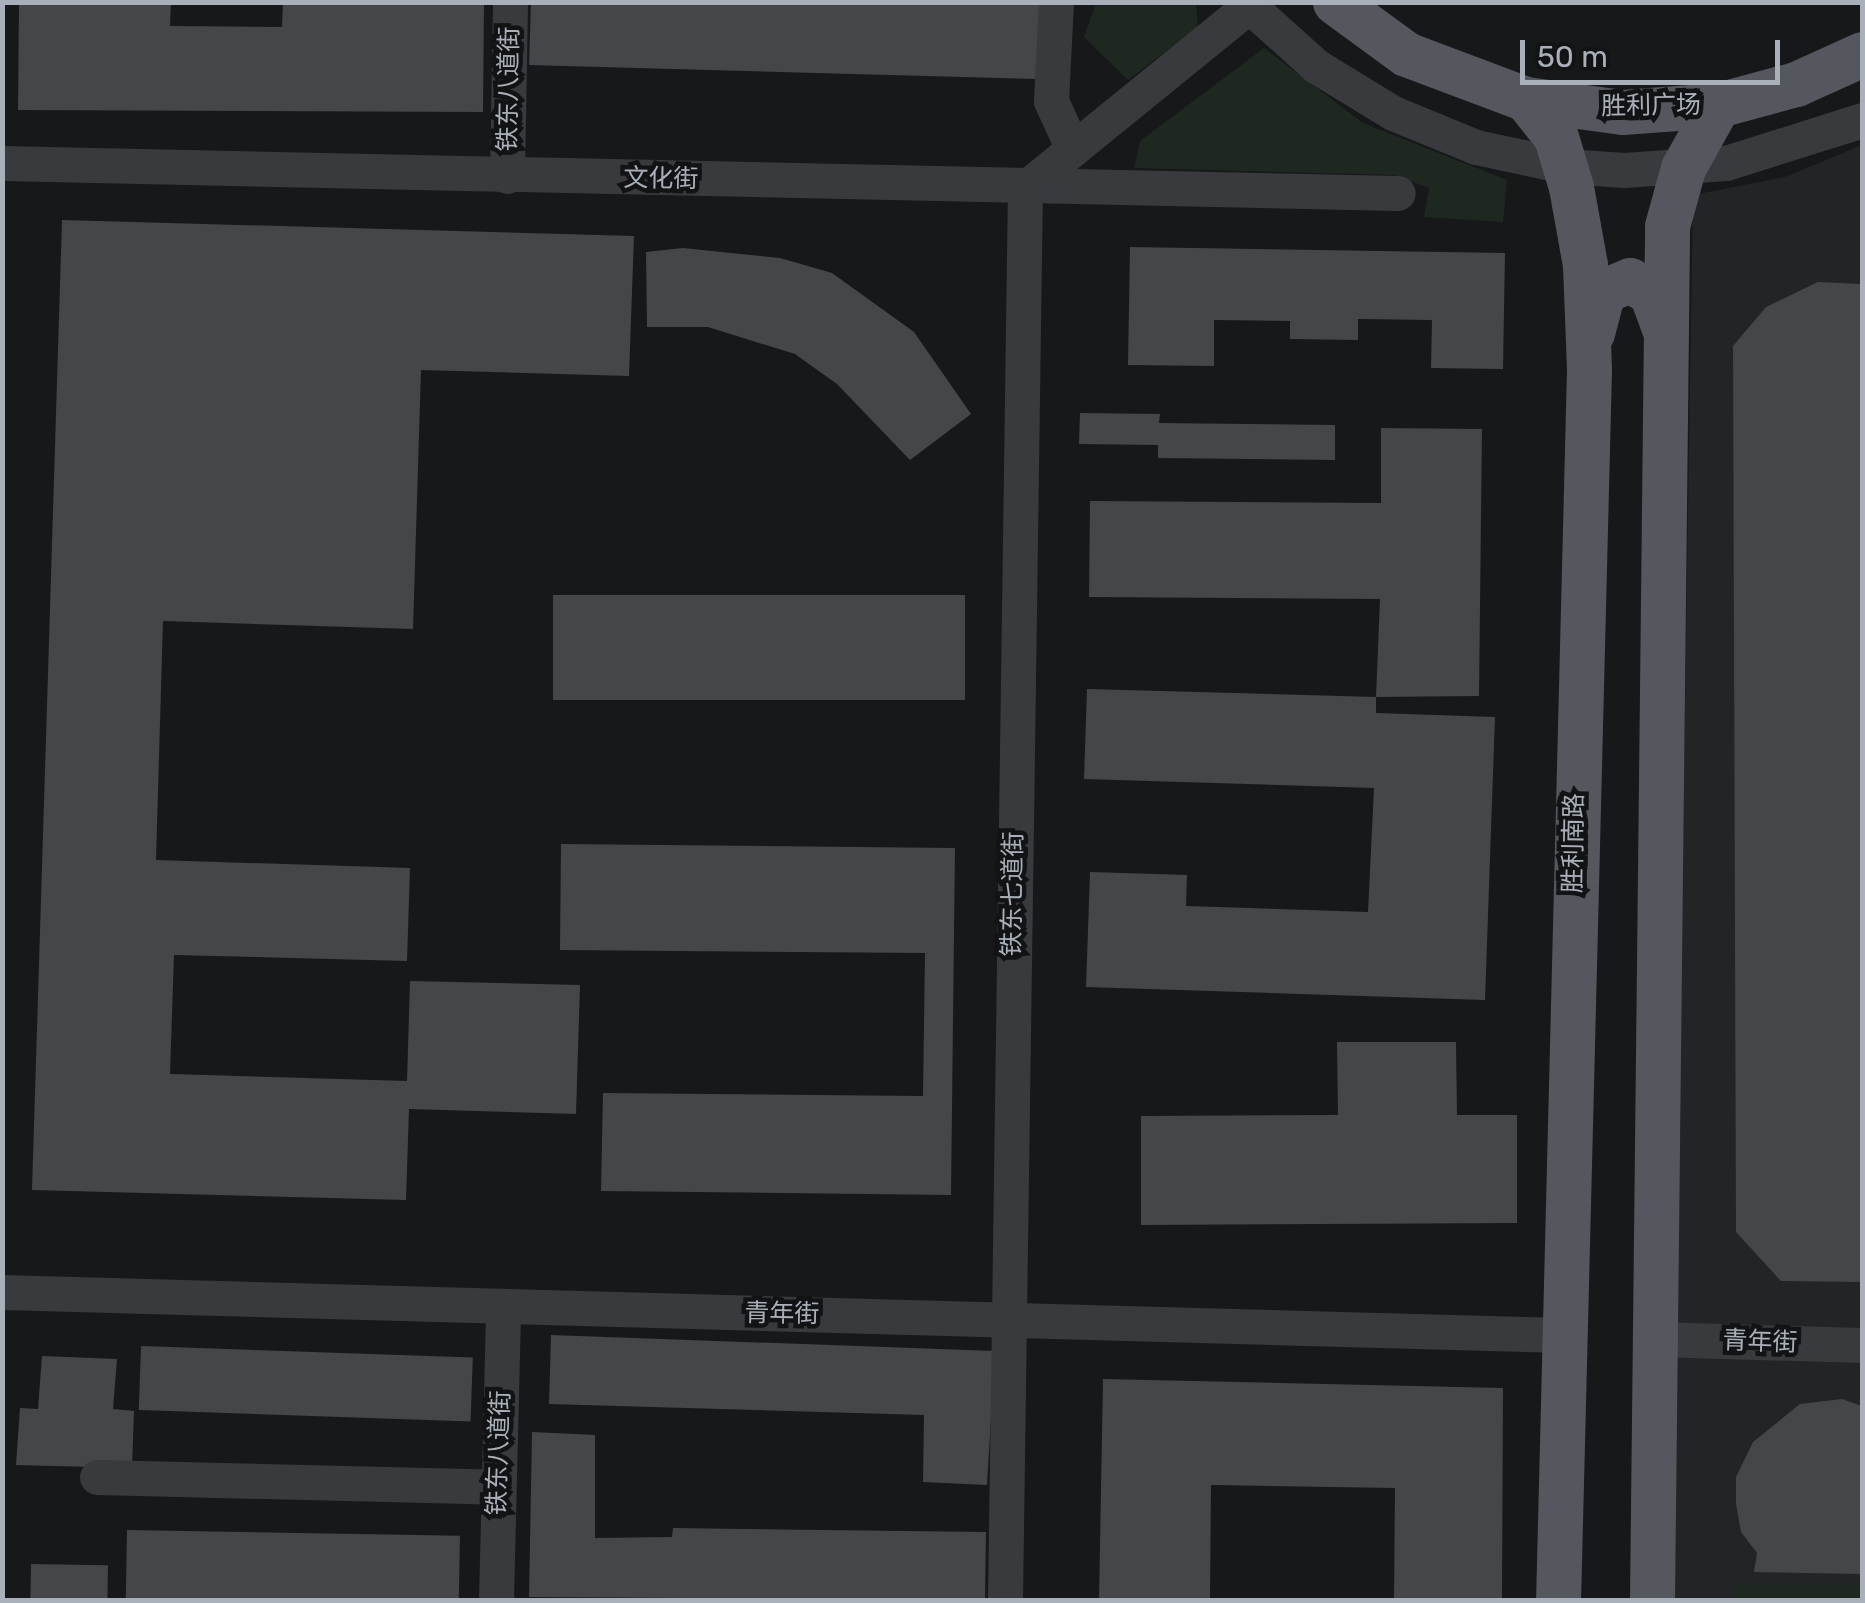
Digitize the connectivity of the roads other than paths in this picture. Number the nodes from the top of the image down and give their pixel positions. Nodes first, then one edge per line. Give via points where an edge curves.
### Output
1 (510, 2) edge
2 (1056, 2) edge
3 (1335, 2) edge
4 (1249, 4) edge
5 (1862, 54) edge
6 (1526, 99) junction
7 (1718, 104) junction
8 (1862, 120) edge
9 (1073, 149) junction
10 (2, 163) edge
11 (1565, 166) junction
12 (1683, 168) junction
13 (508, 176) junction
14 (1024, 188) junction
15 (1398, 193) dead end
16 (1666, 338) junction
17 (1589, 369) junction
18 (2, 1292) edge
19 (504, 1306) junction
20 (1007, 1320) junction
21 (1562, 1336) junction
22 (1657, 1338) junction
23 (1862, 1346) edge
24 (96, 1477) dead end
25 (498, 1487) junction
26 (496, 1600) edge
27 (1006, 1600) edge
28 (1558, 1600) edge
29 (1652, 1600) edge

1 - 13 street, 铁东八道街
2 - 9 street via 1051,101
3 - 6 main road, 胜利广场 via 1406,54
4 - 9 street
4 - 11 street via 1316,66 1392,113 1476,147
5 - 7 main road, 胜利广场 via 1796,84
6 - 7 main road, 胜利广场 via 1622,112
6 - 11 main road, 胜利南路 via 1556,136
7 - 12 main road
8 - 12 street via 1794,146
9 - 14 street
10 - 13 street, 文化街
11 - 12 street
11 - 17 main road, 胜利南路 via 1585,266
12 - 16 main road via 1667,226
13 - 14 street, 文化街
14 - 15 street, 文化街
14 - 20 street, 铁东七道街
16 - 17 main road via 1651,293 1640,283 1618,280 1595,308
16 - 22 main road
17 - 21 main road, 胜利南路
18 - 19 street, 青年街
19 - 20 street, 青年街
19 - 25 street, 铁东八道街
20 - 21 street, 青年街
20 - 27 street, 铁东七道街
21 - 28 main road, 胜利南路
22 - 23 street, 青年街
22 - 29 main road
24 - 25 street
25 - 26 street, 铁东八道街

